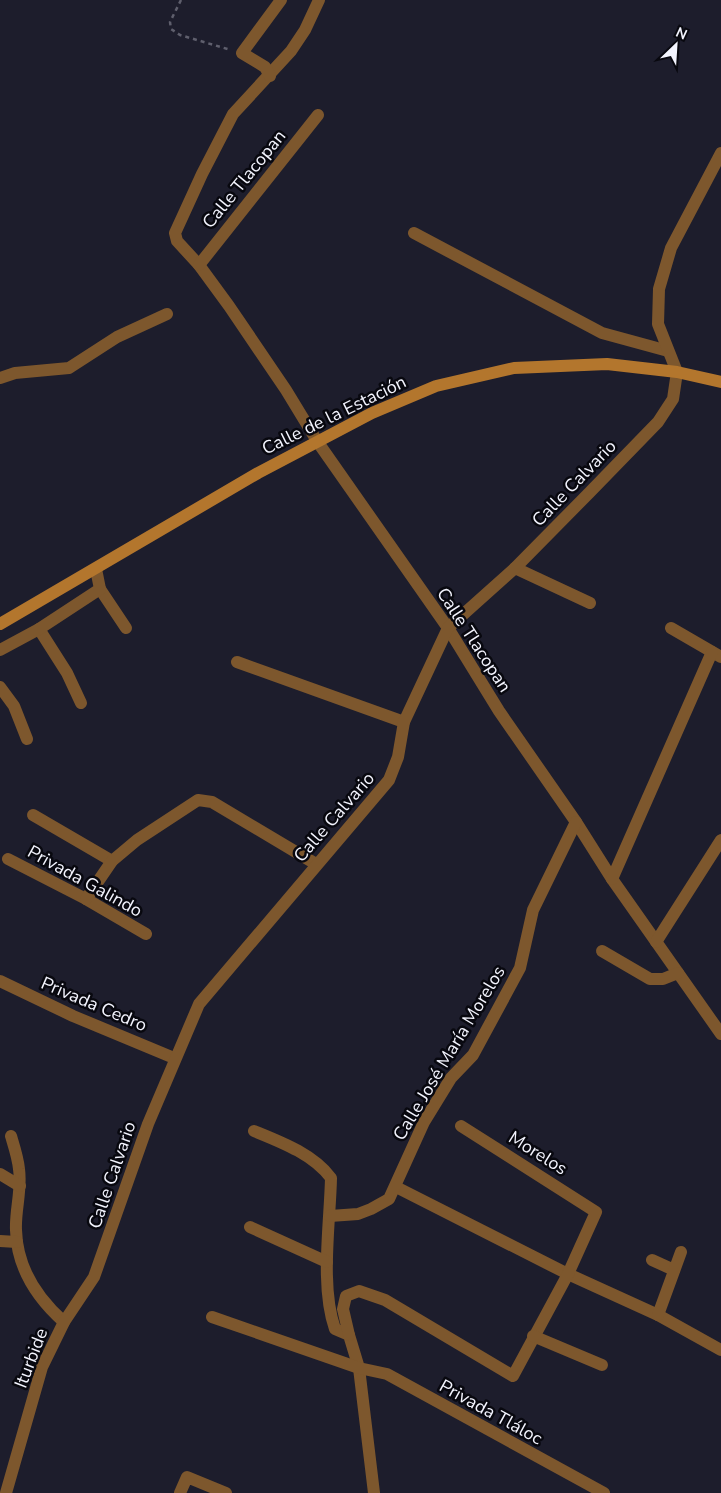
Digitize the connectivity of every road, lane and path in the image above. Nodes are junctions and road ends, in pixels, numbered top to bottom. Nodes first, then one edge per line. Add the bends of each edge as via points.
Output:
1 (182, 0) edge
2 (281, 0) edge
3 (319, 0) edge
4 (242, 53) junction
5 (270, 76) junction
6 (318, 115) dead end
7 (721, 153) edge
8 (414, 232) dead end
9 (199, 265) junction
10 (167, 314) dead end
11 (668, 351) junction
12 (677, 372) junction
13 (0, 378) edge
14 (721, 382) edge
15 (317, 441) junction
16 (96, 568) junction
17 (515, 568) junction
18 (100, 589) junction
19 (590, 602) dead end
20 (0, 624) edge
21 (126, 628) dead end
22 (448, 628) junction
23 (671, 628) dead end
24 (39, 629) junction
25 (0, 650) edge
26 (716, 654) edge
27 (237, 662) dead end
28 (0, 687) edge
29 (81, 703) dead end
30 (404, 722) junction
31 (27, 739) dead end
32 (33, 814) dead end
33 (576, 822) junction
34 (721, 840) edge
35 (8, 859) dead end
36 (112, 861) junction
37 (316, 864) junction
38 (612, 879) junction
39 (86, 899) junction
40 (146, 934) dead end
41 (656, 942) junction
42 (602, 951) dead end
43 (678, 973) junction
44 (0, 981) edge
45 (721, 1034) edge
46 (174, 1058) junction
47 (460, 1126) dead end
48 (254, 1130) dead end
49 (11, 1136) dead end
50 (0, 1174) edge
51 (20, 1186) junction
52 (396, 1187) junction
53 (330, 1216) junction
54 (250, 1227) dead end
55 (0, 1241) edge
56 (18, 1242) junction
57 (681, 1252) dead end
58 (652, 1260) dead end
59 (327, 1262) junction
60 (674, 1270) junction
61 (568, 1274) junction
62 (658, 1315) junction
63 (212, 1317) dead end
64 (64, 1322) junction
65 (349, 1335) junction
66 (533, 1336) junction
67 (721, 1350) edge
68 (602, 1365) dead end
69 (359, 1368) junction
70 (5, 1476) edge
71 (6, 1493) edge
72 (180, 1493) edge
73 (226, 1493) edge
74 (374, 1493) edge
75 (604, 1493) edge

1 - 4 path via 170,22 171,29
2 - 4 street
3 - 5 street via 292,51
4 - 5 street via 265,67
5 - 9 street, Calle Tlacopan via 233,114 175,237
6 - 9 street, Calle Tlacopan
7 - 11 street via 671,248 659,289 658,324
8 - 11 street via 602,333
9 - 15 street, Calle Tlacopan via 286,390
10 - 13 street via 117,337 69,368 15,373
11 - 12 street
12 - 14 street, Calle de la Estación
12 - 15 street, Calle de la Estación via 607,364 514,368 436,386
12 - 17 street, Calle Calvario via 673,399 658,422
15 - 16 street, Calle de la Estación
15 - 22 street, Calle Tlacopan
16 - 18 street
16 - 20 street, Calle de la Estación
17 - 19 street
17 - 22 street, Calle Calvario
18 - 21 street
18 - 24 street
22 - 30 street, Calle Calvario
22 - 33 street, Calle Tlacopan via 499,711
23 - 26 street
24 - 25 street
24 - 29 street
26 - 38 street
27 - 30 street
28 - 31 street via 14,706
30 - 37 street, Calle Calvario via 398,757 389,780
32 - 36 street
33 - 38 street, Calle Tlacopan
33 - 52 street, Calle José María Morelos via 533,910 520,968 473,1055 451,1078 424,1122
34 - 41 street
35 - 39 street, Privada Galindo
36 - 37 street via 190,804 204,800
36 - 39 street
37 - 46 street, Calle Calvario via 199,1004
38 - 41 street, Calle Tlacopan
39 - 40 street, Privada Galindo
41 - 43 street, Calle Tlacopan
42 - 43 street via 650,979 663,979
43 - 45 street, Calle Tlacopan
44 - 46 street, Privada Cedro
46 - 64 street, Calle Calvario via 94,1276
47 - 61 street, Morelos via 596,1212
48 - 53 street via 293,1148 323,1168 331,1178
49 - 51 street
50 - 51 street
51 - 56 street
52 - 53 street, Calle José María Morelos via 389,1198 372,1209 358,1214
52 - 61 street
53 - 59 street
54 - 59 street
55 - 56 street
56 - 64 street via 32,1289
57 - 60 street
58 - 60 street
59 - 65 street via 331,1318 335,1329
60 - 62 street
61 - 62 street
61 - 66 street
62 - 67 street
63 - 69 street, Privada Tláloc
64 - 70 street, Iturbide via 42,1367
65 - 66 street via 343,1309 346,1296 359,1291 385,1300 513,1376
65 - 69 street
66 - 68 street
69 - 74 street
69 - 75 street, Privada Tláloc via 387,1374
70 - 71 street, Iturbide
72 - 73 street via 187,1477

